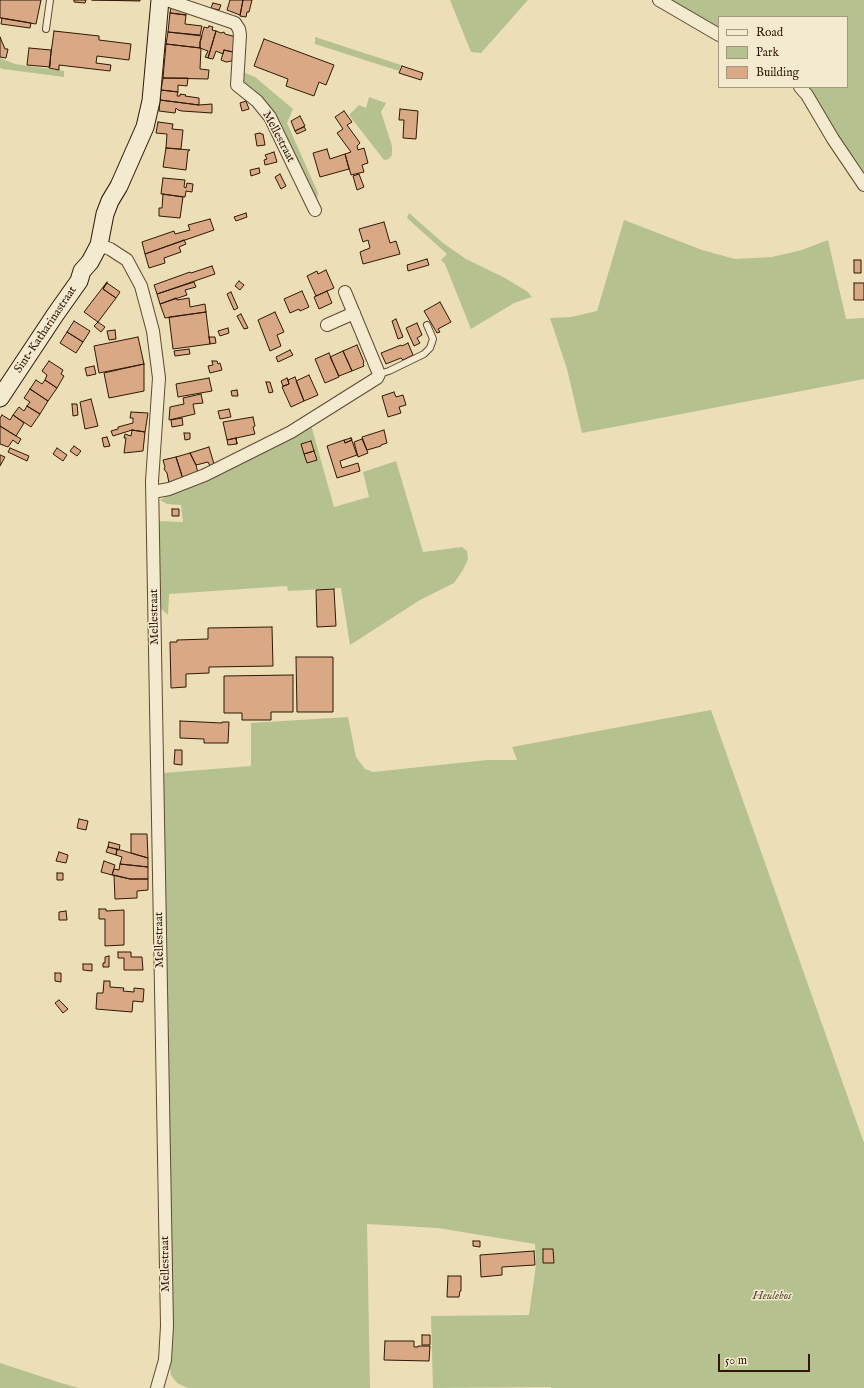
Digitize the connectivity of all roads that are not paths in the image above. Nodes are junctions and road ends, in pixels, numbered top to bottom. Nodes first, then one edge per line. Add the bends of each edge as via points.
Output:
1 (50, 0) edge
2 (160, 0) edge
3 (167, 0) edge
4 (659, 0) edge
5 (46, 29) dead end
6 (718, 34) edge
7 (801, 88) edge
8 (864, 185) edge
9 (315, 210) dead end
10 (105, 247) junction
11 (345, 292) dead end
12 (354, 313) junction
13 (327, 325) dead end
14 (427, 325) dead end
15 (379, 374) junction
16 (0, 398) edge
17 (153, 492) junction
18 (159, 1388) edge

1 - 5 lane
2 - 10 street via 151,101 145,127 119,186
3 - 9 street, Mellestraat via 234,23 239,29 237,85 257,101 270,117
4 - 6 street
7 - 8 street
10 - 16 street, Sint-Katharinastraat via 89,276 79,281
10 - 17 street, Mellestraat via 127,260 141,286 153,331 159,378
11 - 12 street
12 - 13 street
12 - 15 street
14 - 15 lane via 433,339 430,348 424,354
15 - 17 street via 377,378 290,432 204,475 169,489
17 - 18 street, Mellestraat via 167,1326 165,1360

